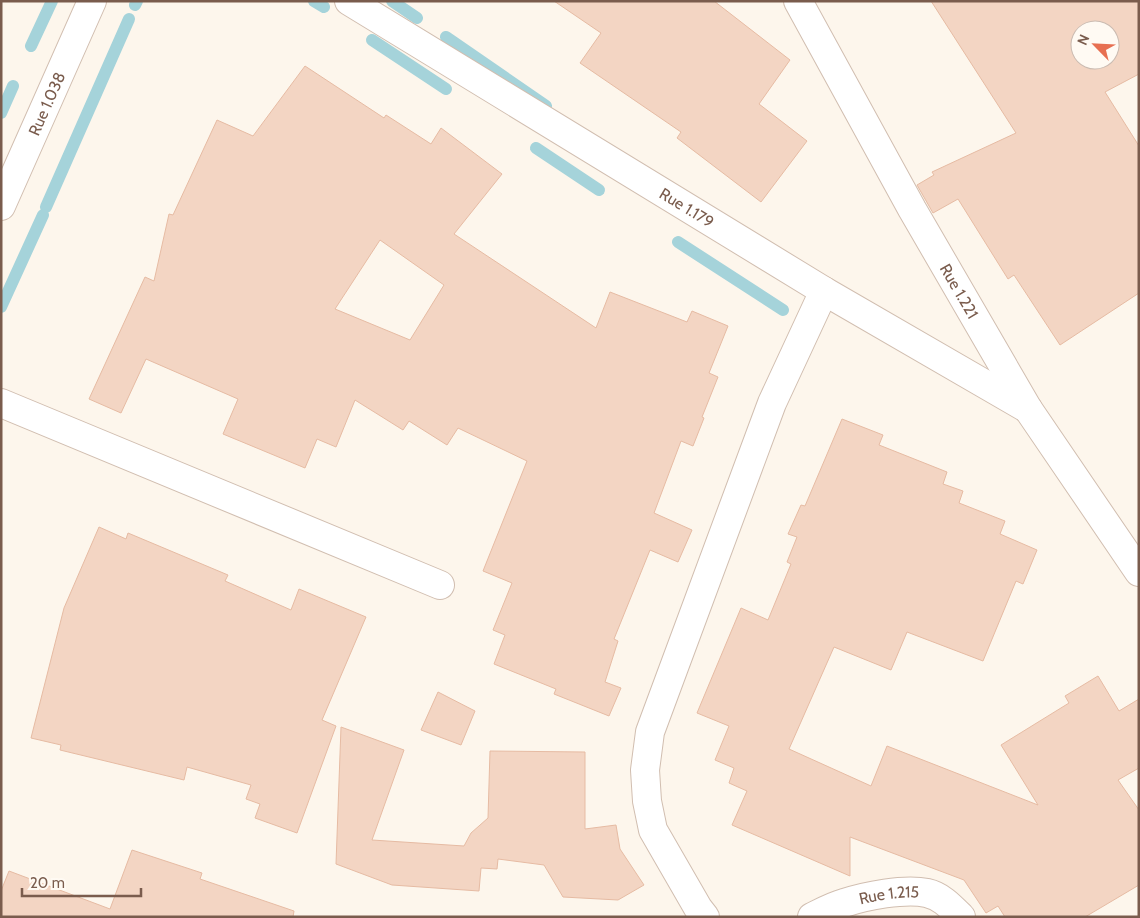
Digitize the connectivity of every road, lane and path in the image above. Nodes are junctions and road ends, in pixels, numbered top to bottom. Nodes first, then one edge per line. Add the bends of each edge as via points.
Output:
1 (92, 1) edge
2 (348, 1) edge
3 (798, 1) edge
4 (1, 206) edge
5 (824, 291) junction
6 (1, 403) edge
7 (1028, 409) junction
8 (1139, 572) edge
9 (440, 585) dead end
10 (705, 917) edge
11 (812, 917) edge
12 (961, 917) edge

1 - 4 street, Rue 1.038
2 - 5 street, Rue 1.179
3 - 7 street, Rue 1.221 via 912,209
5 - 7 street, Rue 1.179
5 - 10 street via 772,403 650,732 645,770 653,830
6 - 9 street
7 - 8 street, Rue 1.221
11 - 12 street, Rue 1.215 via 844,903 898,891 938,897

